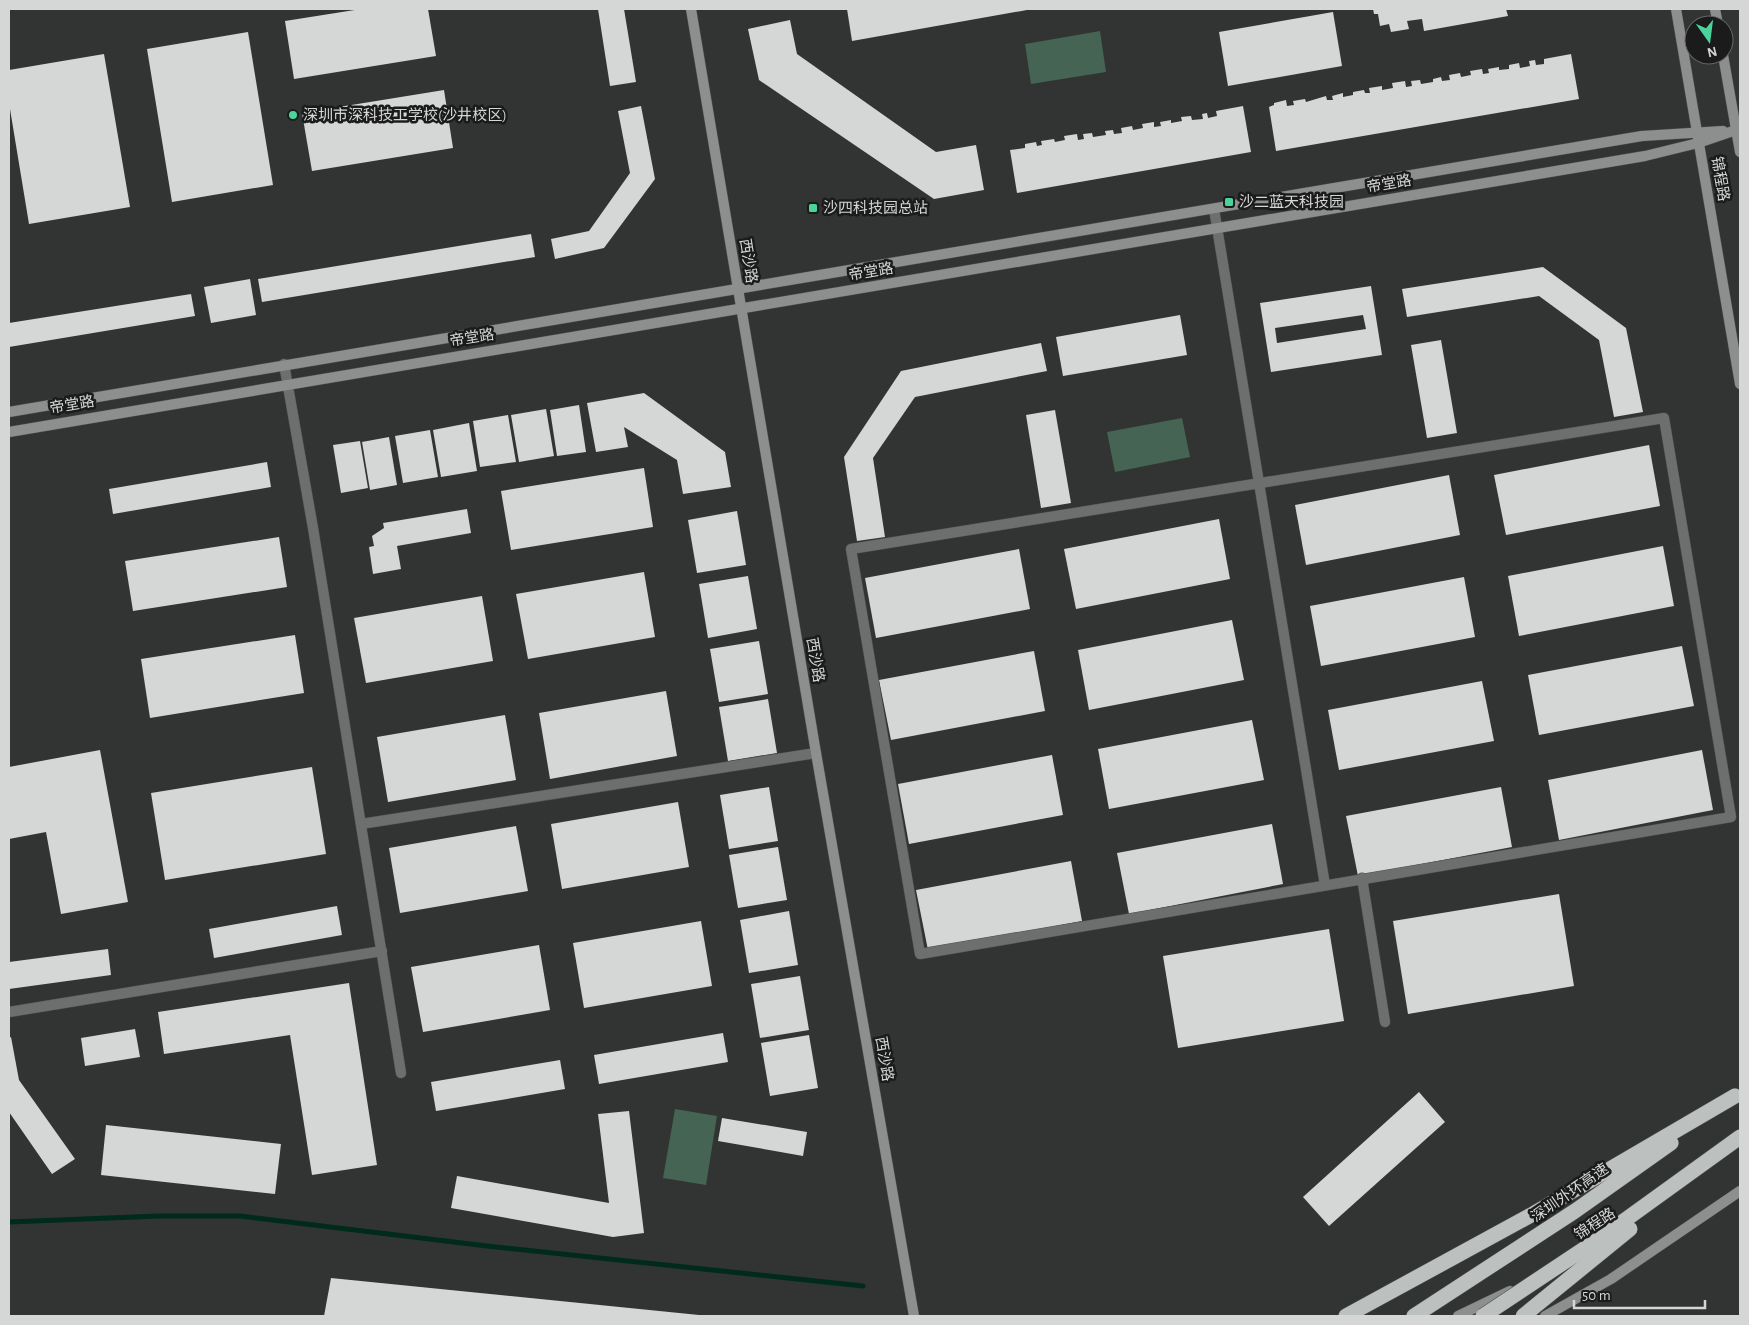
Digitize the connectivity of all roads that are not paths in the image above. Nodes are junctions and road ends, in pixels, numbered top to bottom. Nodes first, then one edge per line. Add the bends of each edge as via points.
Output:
1 (691, 9) edge
2 (1676, 9) edge
3 (1726, 65) edge
4 (1738, 130) edge
5 (1696, 132) junction
6 (1698, 143) junction
7 (1740, 152) edge
8 (1214, 209) junction
9 (1217, 228) junction
10 (737, 288) junction
11 (741, 309) junction
12 (284, 364) junction
13 (287, 384) junction
14 (1740, 384) edge
15 (9, 412) edge
16 (9, 432) edge
17 (1259, 484) junction
18 (816, 753) junction
19 (361, 824) junction
20 (1362, 878) junction
21 (1324, 885) junction
22 (382, 951) junction
23 (9, 1012) edge
24 (1386, 1022) dead end
25 (401, 1073) dead end
26 (1738, 1094) edge
27 (1740, 1138) edge
28 (1740, 1144) edge
29 (1740, 1191) edge
30 (914, 1316) edge
31 (1346, 1316) edge
32 (1414, 1316) edge
33 (1458, 1316) edge
34 (1483, 1316) edge
35 (1523, 1316) edge
36 (1545, 1316) edge

1 - 10 street, 西沙路
2 - 5 street, 锦程路
3 - 4 street, 锦程路
4 - 5 street, 帝堂路
4 - 6 street, 帝堂路
4 - 7 street, 锦程路
5 - 6 street, 锦程路
5 - 8 street, 帝堂路 via 1633,138
6 - 9 street, 帝堂路 via 1645,156
6 - 14 street, 锦程路
8 - 9 street
8 - 10 street, 帝堂路
9 - 11 street, 帝堂路
9 - 17 street
10 - 11 street, 西沙路
10 - 12 street, 帝堂路
11 - 13 street, 帝堂路
11 - 18 street, 西沙路
12 - 13 street
12 - 15 street, 帝堂路
13 - 16 street, 帝堂路
13 - 19 street
17 - 20 street via 1664,418 1731,817
17 - 21 street
17 - 21 street via 851,549 920,954
18 - 19 street
18 - 30 street, 西沙路
19 - 22 street
20 - 21 street
20 - 24 street
22 - 23 street
22 - 25 street
26 - 31 highway via 1533,1214
26 - 32 highway, 深圳外环高速 via 1575,1211
27 - 34 highway, bridge via 1596,1241
27 - 35 highway, bridge
28 - 33 street, 锦程路 via 1590,1246
29 - 36 street via 1611,1279

